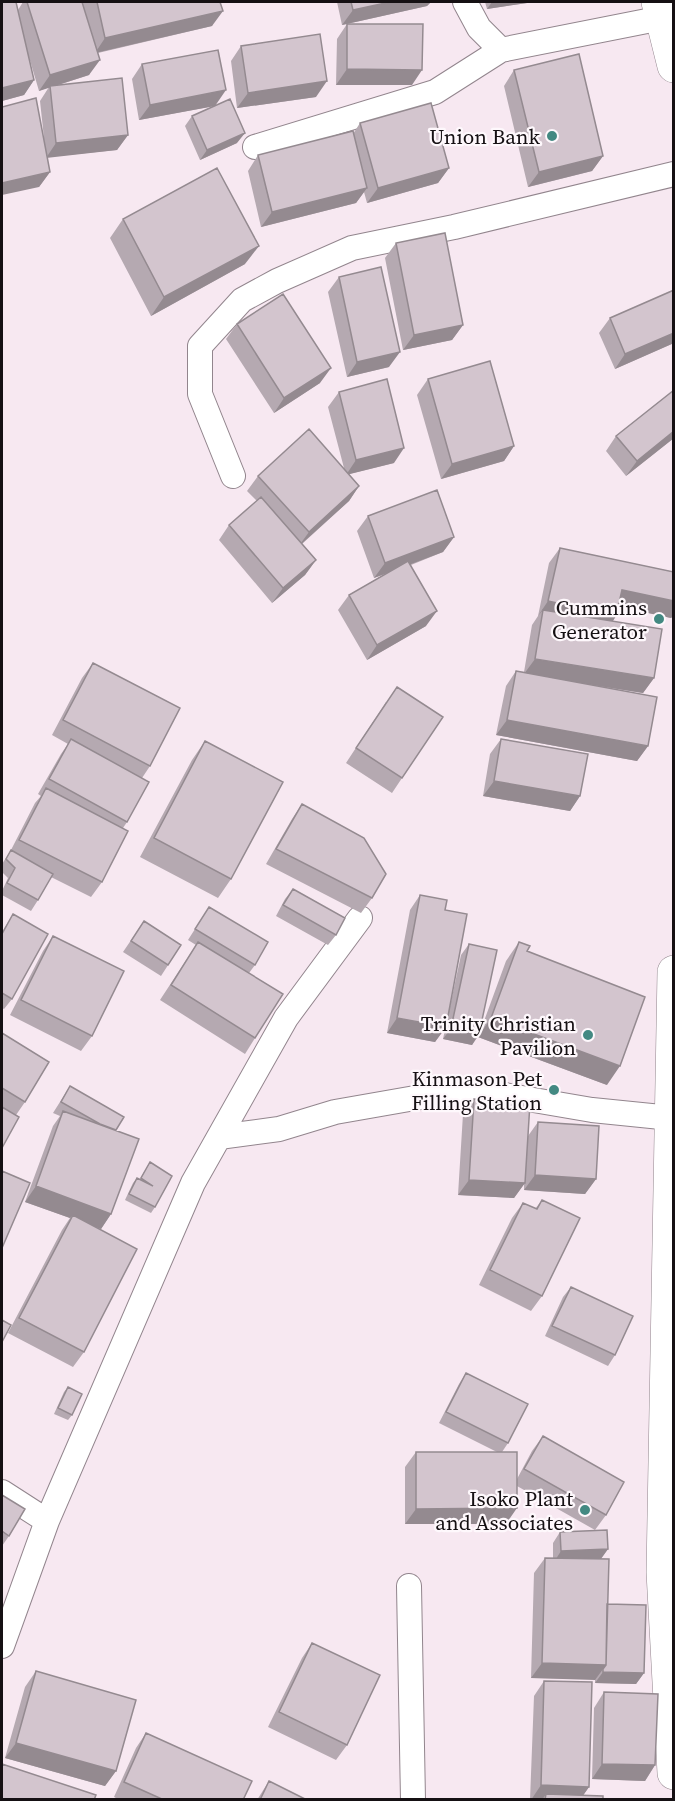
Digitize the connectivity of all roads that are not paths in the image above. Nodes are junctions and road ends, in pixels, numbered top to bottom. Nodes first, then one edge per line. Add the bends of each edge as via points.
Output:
1 (465, 2) edge
2 (660, 10) edge
3 (501, 50) junction
4 (674, 66) edge
5 (255, 147) dead end
6 (674, 174) edge
7 (233, 476) dead end
8 (360, 918) dead end
9 (674, 972) edge
10 (671, 1118) junction
11 (219, 1137) junction
12 (2, 1492) edge
13 (47, 1521) junction
14 (409, 1586) dead end
15 (2, 1646) edge
16 (672, 1726) edge
17 (674, 1773) edge
18 (412, 1800) edge

1 - 3 street via 479,28
2 - 3 street
2 - 4 main road
3 - 5 street via 435,92
6 - 7 street via 352,248 242,300 200,346 200,394
8 - 11 street via 286,1018
9 - 10 main road
10 - 11 street via 591,1110 487,1092 432,1095 335,1112 279,1129
10 - 16 main road via 663,1572
11 - 13 street via 193,1183
12 - 13 street
13 - 15 street
14 - 18 street
16 - 17 main road

